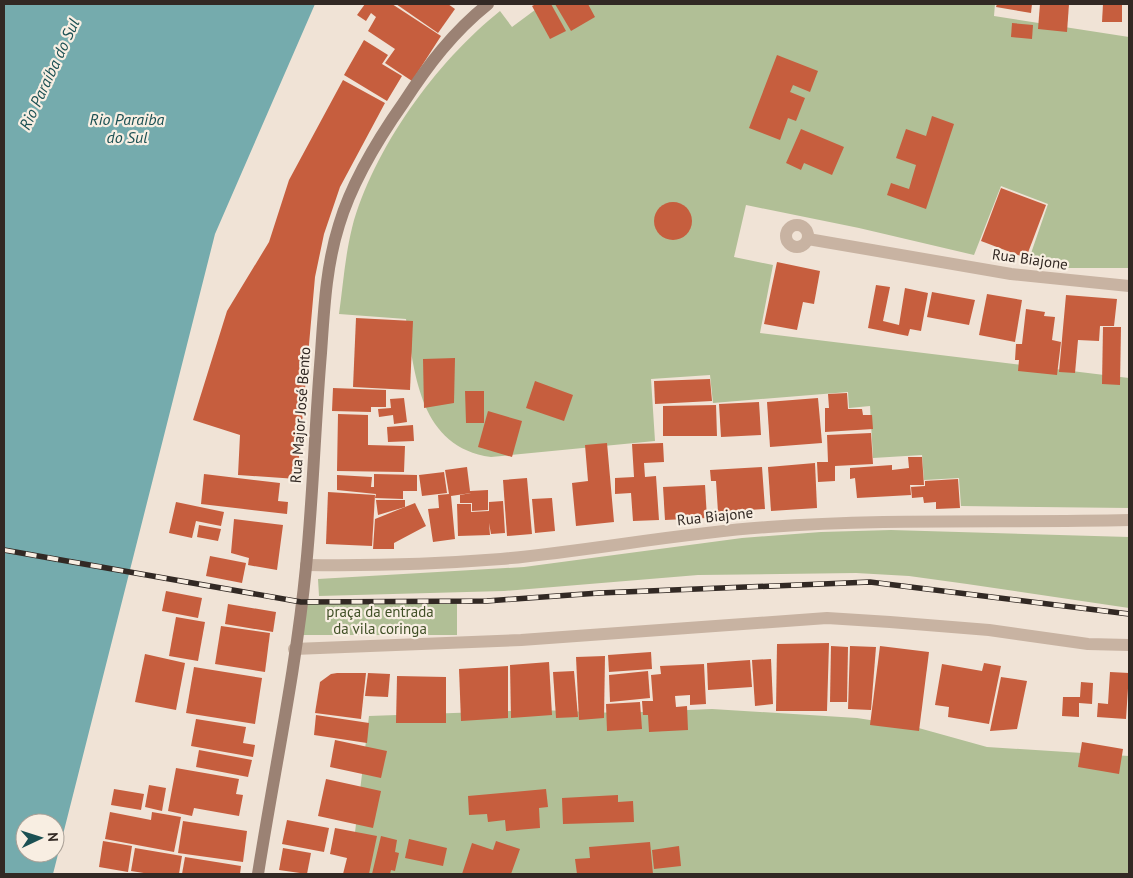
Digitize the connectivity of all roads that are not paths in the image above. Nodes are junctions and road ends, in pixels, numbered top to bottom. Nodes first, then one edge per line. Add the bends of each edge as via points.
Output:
1 (488, 4) edge
2 (808, 239) dead end
3 (1129, 286) edge
4 (1129, 520) edge
5 (306, 566) junction
6 (1129, 645) edge
7 (294, 649) junction
8 (258, 874) edge

1 - 5 street, Rua Major José Bento via 449,40 385,129 339,223 324,307
2 - 3 street, Rua Biajone via 1020,275
4 - 5 street, Rua Biajone via 852,522 668,537 502,559
5 - 7 street, Rua Major José Bento
6 - 7 street via 1088,644 989,630 827,618 521,640
7 - 8 street, Rua Major José Bento

